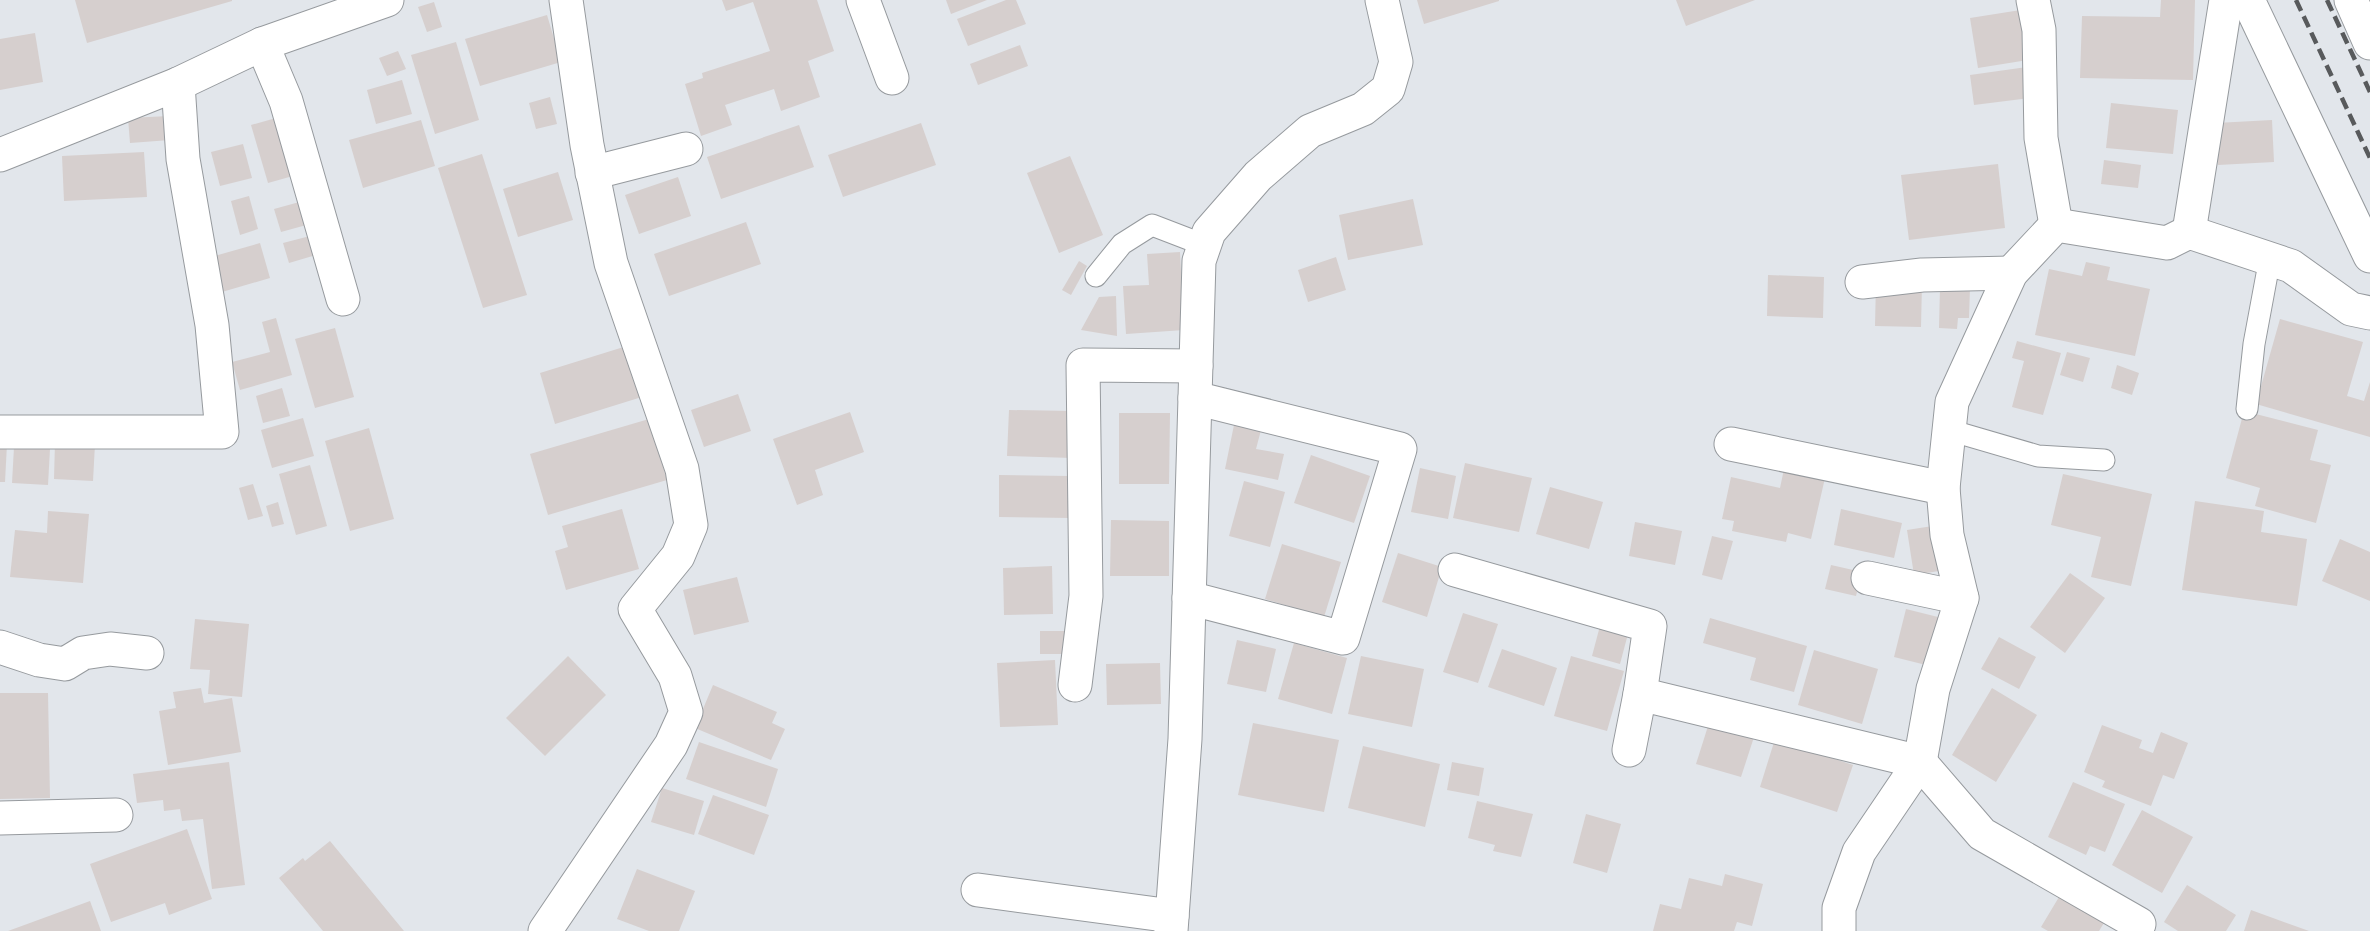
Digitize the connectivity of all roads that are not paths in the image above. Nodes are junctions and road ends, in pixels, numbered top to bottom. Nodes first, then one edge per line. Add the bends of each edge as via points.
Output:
1 (387, 0) edge
2 (566, 0) edge
3 (863, 0) edge
4 (1382, 0) edge
5 (2033, 0) edge
6 (2226, 0) edge
7 (2248, 0) edge
8 (2350, 0) edge
9 (2370, 43) edge
10 (262, 44) junction
11 (892, 78) dead end
12 (178, 84) junction
13 (686, 149) dead end
14 (0, 155) edge
15 (592, 173) junction
16 (2056, 225) junction
17 (2189, 232) junction
18 (1204, 245) junction
19 (2370, 256) edge
20 (2270, 258) junction
21 (2012, 273) junction
22 (1096, 276) dead end
23 (1862, 282) dead end
24 (343, 299) dead end
25 (2370, 313) edge
26 (1196, 382) junction
27 (2247, 410) dead end
28 (1949, 430) junction
29 (0, 432) edge
30 (1731, 444) dead end
31 (2104, 460) dead end
32 (1943, 488) junction
33 (1455, 570) dead end
34 (1868, 578) dead end
35 (1189, 598) junction
36 (1962, 598) junction
37 (0, 647) edge
38 (147, 653) dead end
39 (1075, 686) dead end
40 (1640, 694) junction
41 (1629, 750) dead end
42 (1920, 762) junction
43 (116, 815) dead end
44 (0, 818) edge
45 (978, 890) dead end
46 (1172, 924) edge
47 (2139, 924) dead end
48 (545, 931) edge
49 (1839, 931) edge

1 - 10 street
2 - 15 street
3 - 11 street
4 - 18 street via 1396,62 1388,90 1363,109 1310,131 1258,176 1209,232
5 - 16 street via 2039,30 2041,138
6 - 17 street
7 - 19 street
8 - 9 street
10 - 12 street
10 - 24 street via 286,101
12 - 14 street
12 - 29 street via 183,159 212,325 222,432
13 - 15 street
15 - 48 street via 611,263 682,469 691,525 678,556 635,609 675,676 686,712 671,745
16 - 17 street via 2167,243
16 - 21 street
17 - 20 street
18 - 22 lane via 1152,225 1122,244
18 - 26 street via 1199,261
20 - 25 street via 2291,266 2351,309
20 - 27 lane
21 - 23 street via 1922,274
21 - 28 street via 1952,402
26 - 35 street
26 - 35 street via 1400,449 1343,638
26 - 39 street via 1083,365 1086,596
28 - 31 lane via 2038,456
28 - 32 street
30 - 32 street
32 - 36 street via 1947,535
33 - 40 street via 1650,626
34 - 36 street
35 - 46 street via 1185,739
36 - 42 street via 1932,689
37 - 38 street via 64,664 83,653
40 - 41 street
40 - 42 street
42 - 47 street via 1982,834
42 - 49 street via 1859,852 1839,908
43 - 44 street
45 - 46 street

